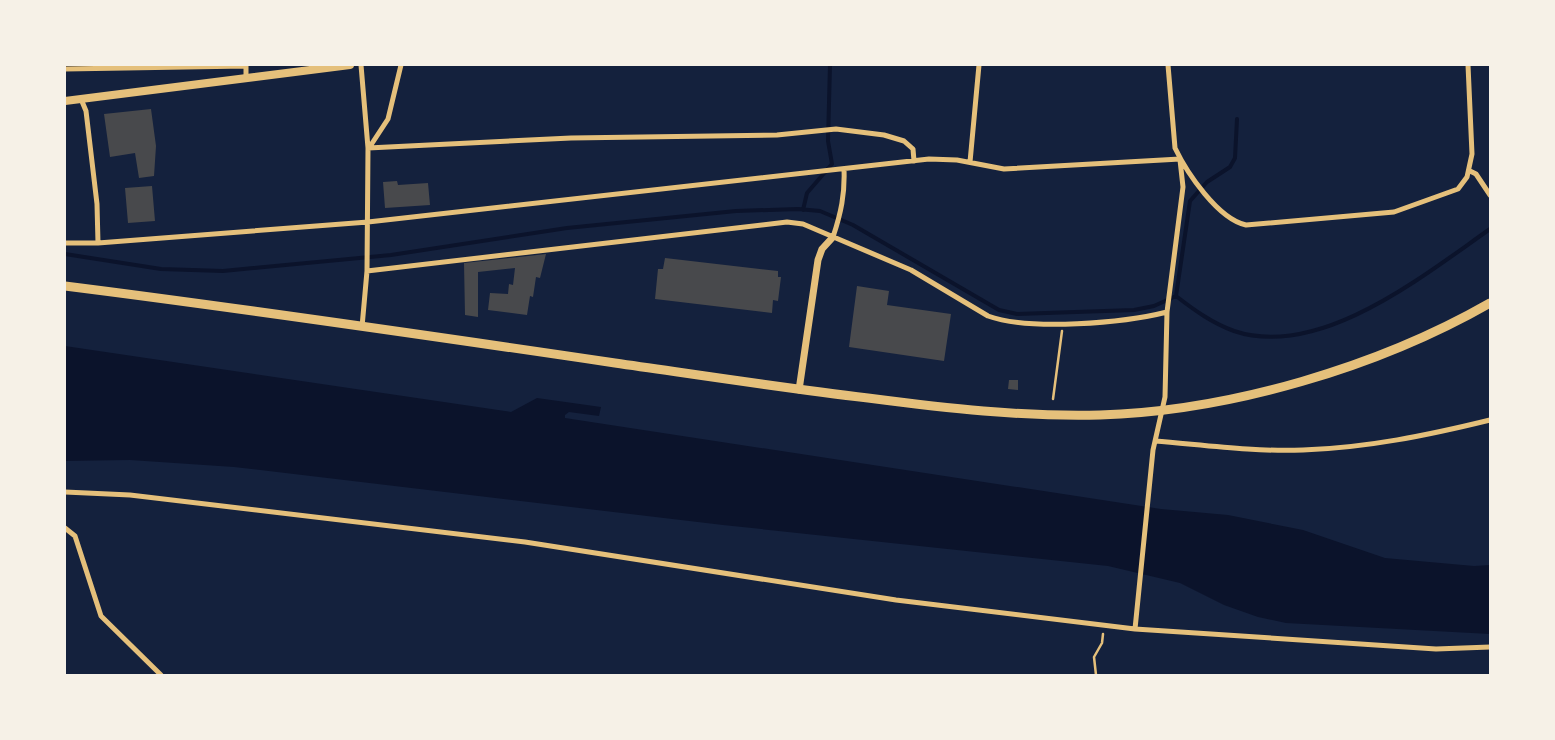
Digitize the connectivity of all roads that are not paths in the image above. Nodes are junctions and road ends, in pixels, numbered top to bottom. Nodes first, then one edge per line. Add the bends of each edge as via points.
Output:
1 (350, 65) edge
2 (361, 65) edge
3 (401, 65) edge
4 (979, 65) edge
5 (1168, 65) edge
6 (1468, 65) edge
7 (340, 66) edge
8 (65, 70) edge
9 (246, 78) junction
10 (81, 99) junction
11 (65, 101) edge
12 (368, 148) junction
13 (1180, 159) junction
14 (914, 161) junction
15 (970, 162) junction
16 (844, 169) junction
17 (1470, 171) junction
18 (1490, 195) edge
19 (368, 222) junction
20 (832, 237) junction
21 (65, 243) edge
22 (98, 243) junction
23 (367, 268) junction
24 (65, 286) edge
25 (1490, 303) edge
26 (1167, 312) junction
27 (362, 327) junction
28 (799, 390) junction
29 (1162, 410) junction
30 (1490, 420) edge
31 (1155, 441) junction
32 (65, 492) edge
33 (65, 528) edge
34 (1135, 626) junction
35 (1490, 647) edge
36 (161, 675) edge

1 - 7 main road
2 - 12 street
3 - 12 street via 388,119
4 - 15 street
5 - 13 street via 1172,129
6 - 17 street
7 - 9 main road
8 - 9 street via 246,66
9 - 10 main road
10 - 11 main road
10 - 22 street via 86,111 97,204
12 - 14 street via 571,138 777,135 836,129 904,141 913,149
12 - 19 street
13 - 15 street via 1004,169
13 - 17 street via 1226,216 1246,225 1394,212 1458,189
13 - 26 street via 1182,196
14 - 15 street via 945,158
14 - 16 street
16 - 19 street
16 - 20 street via 842,212
17 - 18 street via 1476,174
19 - 22 street
19 - 23 street
20 - 23 street via 802,224 788,222
20 - 26 street via 911,270 988,316 1014,324 1141,318
20 - 28 street via 818,260
21 - 22 street
23 - 27 street
24 - 27 highway
25 - 29 highway via 1426,336 1340,370 1259,392
26 - 29 street
27 - 28 highway
28 - 29 highway via 960,410 1031,415
29 - 31 street
30 - 31 street via 1404,440 1303,450
31 - 34 street
32 - 34 street via 130,495 525,542 896,600
33 - 36 street via 75,536 100,616
34 - 35 street via 1436,648

